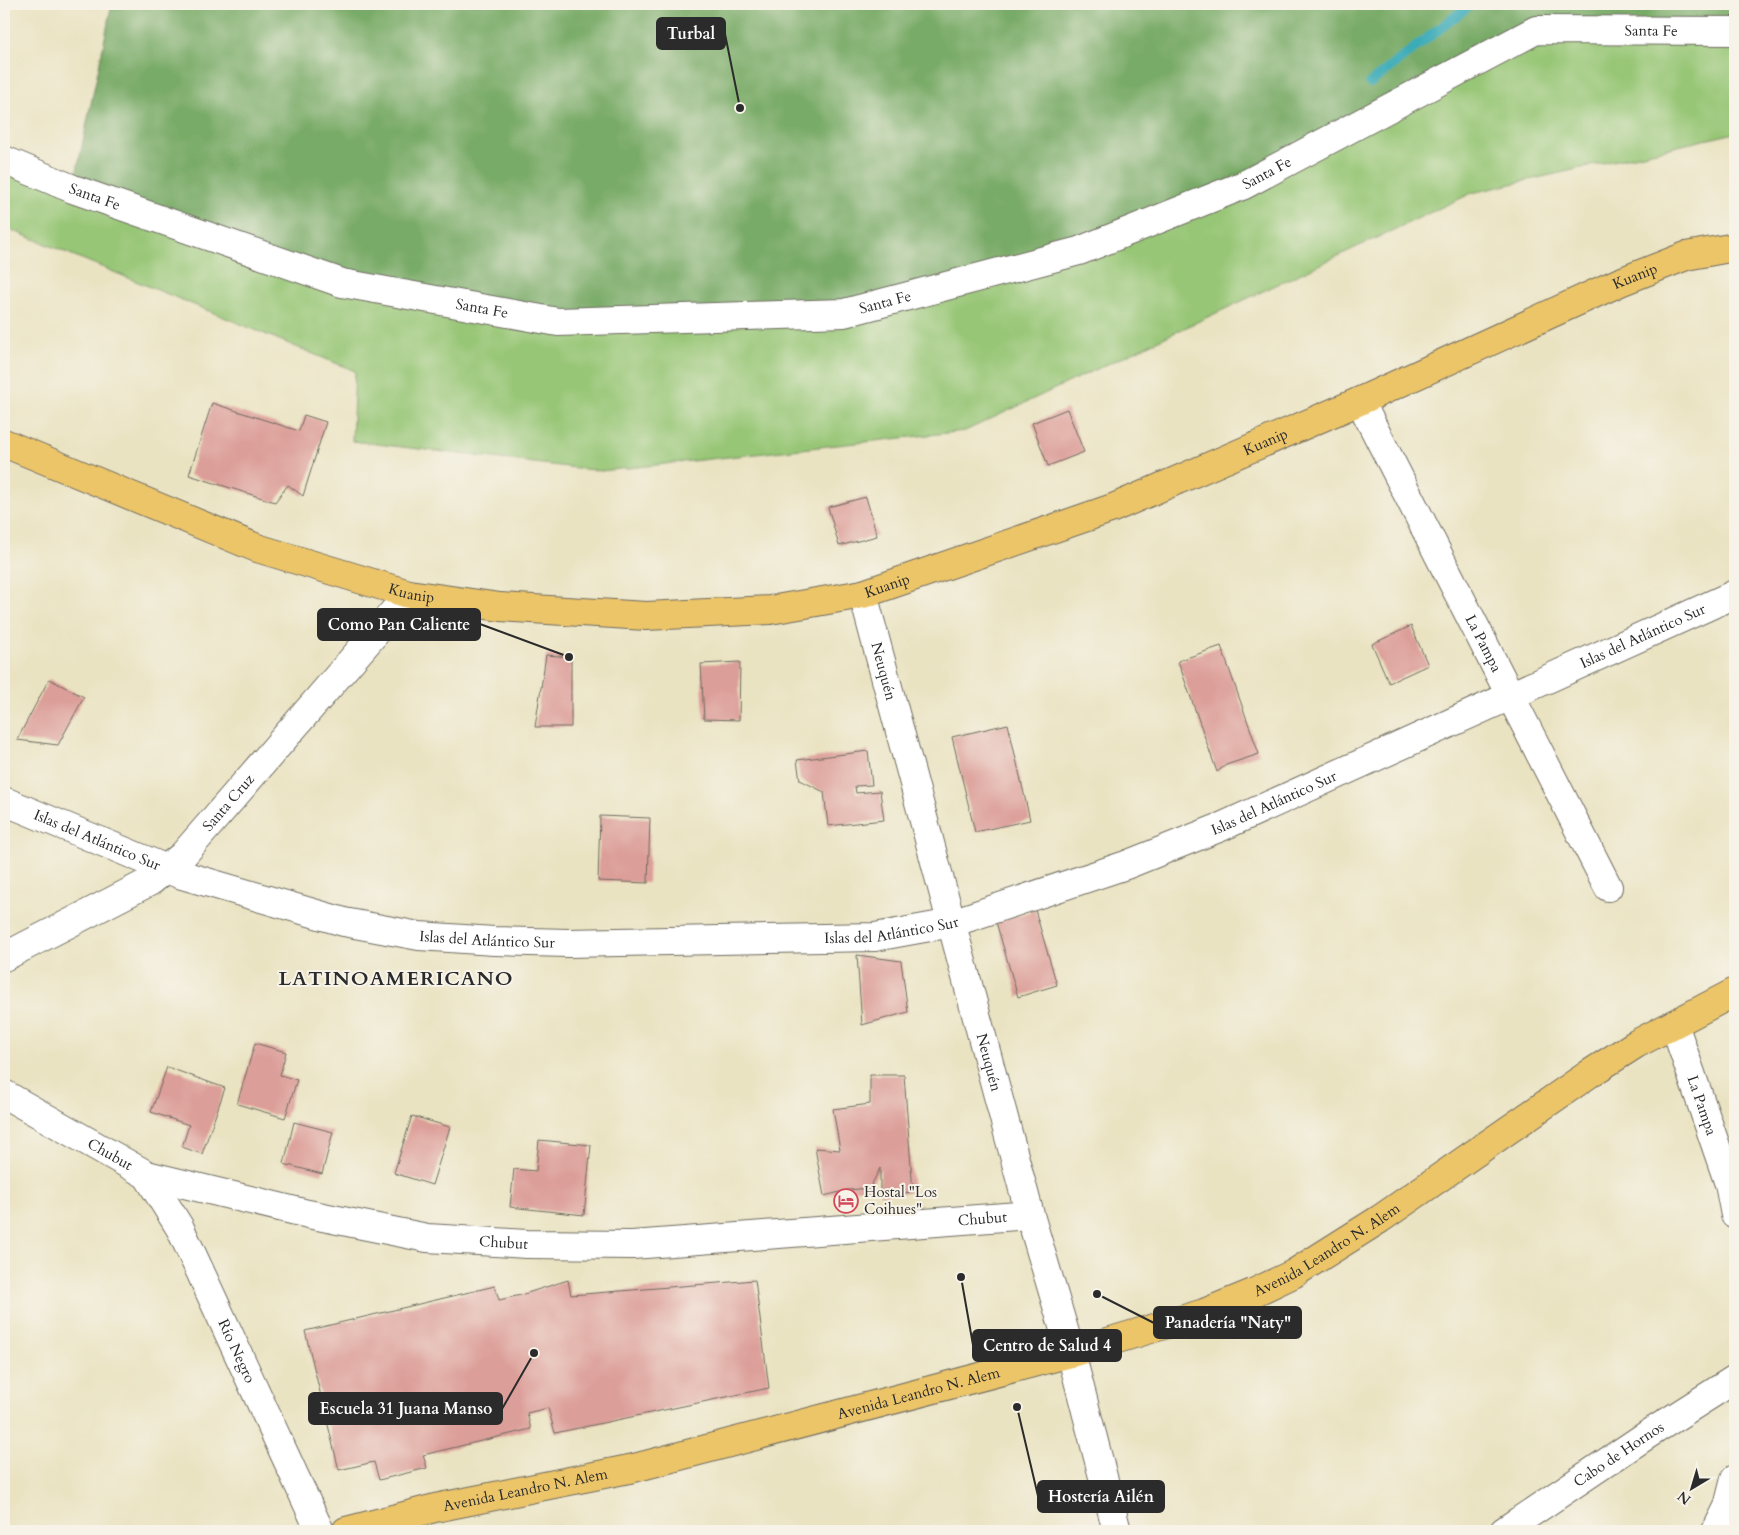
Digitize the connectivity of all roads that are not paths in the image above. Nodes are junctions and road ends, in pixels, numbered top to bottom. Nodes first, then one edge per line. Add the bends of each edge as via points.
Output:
1 (1735, 31) edge
2 (4, 160) edge
3 (1735, 247) edge
4 (1360, 401) junction
5 (4, 443) edge
6 (409, 594) junction
7 (863, 594) junction
8 (1735, 594) edge
9 (1510, 696) junction
10 (4, 801) edge
11 (166, 869) junction
12 (1608, 887) dead end
13 (952, 923) junction
14 (4, 957) edge
15 (1735, 992) edge
16 (1674, 1024) junction
17 (4, 1094) edge
18 (147, 1175) junction
19 (1030, 1215) junction
20 (1735, 1215) edge
21 (1071, 1353) junction
22 (1735, 1379) edge
23 (1735, 1479) edge
24 (320, 1531) edge
25 (346, 1531) edge
26 (1117, 1531) edge
27 (1504, 1531) edge
28 (1716, 1531) edge

1 - 2 street, Santa Fe via 1536,30 1235,188 1079,251 844,313 558,322 342,283 73,189
3 - 4 main road, Kuanip via 1686,256 1620,282
4 - 7 main road, Kuanip via 1113,508
4 - 9 street, La Pampa
5 - 6 main road, Kuanip via 258,548
6 - 7 main road, Kuanip via 500,608 646,616 770,610
6 - 11 street, Santa Cruz via 183,855
7 - 13 street, Neuquén
8 - 9 street, Islas del Atlántico Sur
9 - 12 street, La Pampa
9 - 13 street, Islas del Atlántico Sur via 1221,827 1126,864
10 - 11 street, Islas del Atlántico Sur
11 - 13 street, Islas del Atlántico Sur via 344,922 419,936 568,943 875,937
11 - 14 street, Santa Cruz via 151,881
13 - 19 street, Neuquén
15 - 16 main road, Avenida Leandro N. Alem
16 - 20 street, La Pampa via 1729,1184
16 - 21 main road, Avenida Leandro N. Alem via 1590,1074 1380,1219 1293,1274 1204,1313
17 - 18 street, Chubut
18 - 19 street, Chubut via 308,1214 428,1238 527,1244 632,1245
18 - 24 street, Río Negro via 180,1228
19 - 21 street, Neuquén
21 - 25 main road, Avenida Leandro N. Alem via 634,1468 435,1508
21 - 26 street, Neuquén
22 - 27 street, Cabo de Hornos
23 - 28 street via 1728,1507

